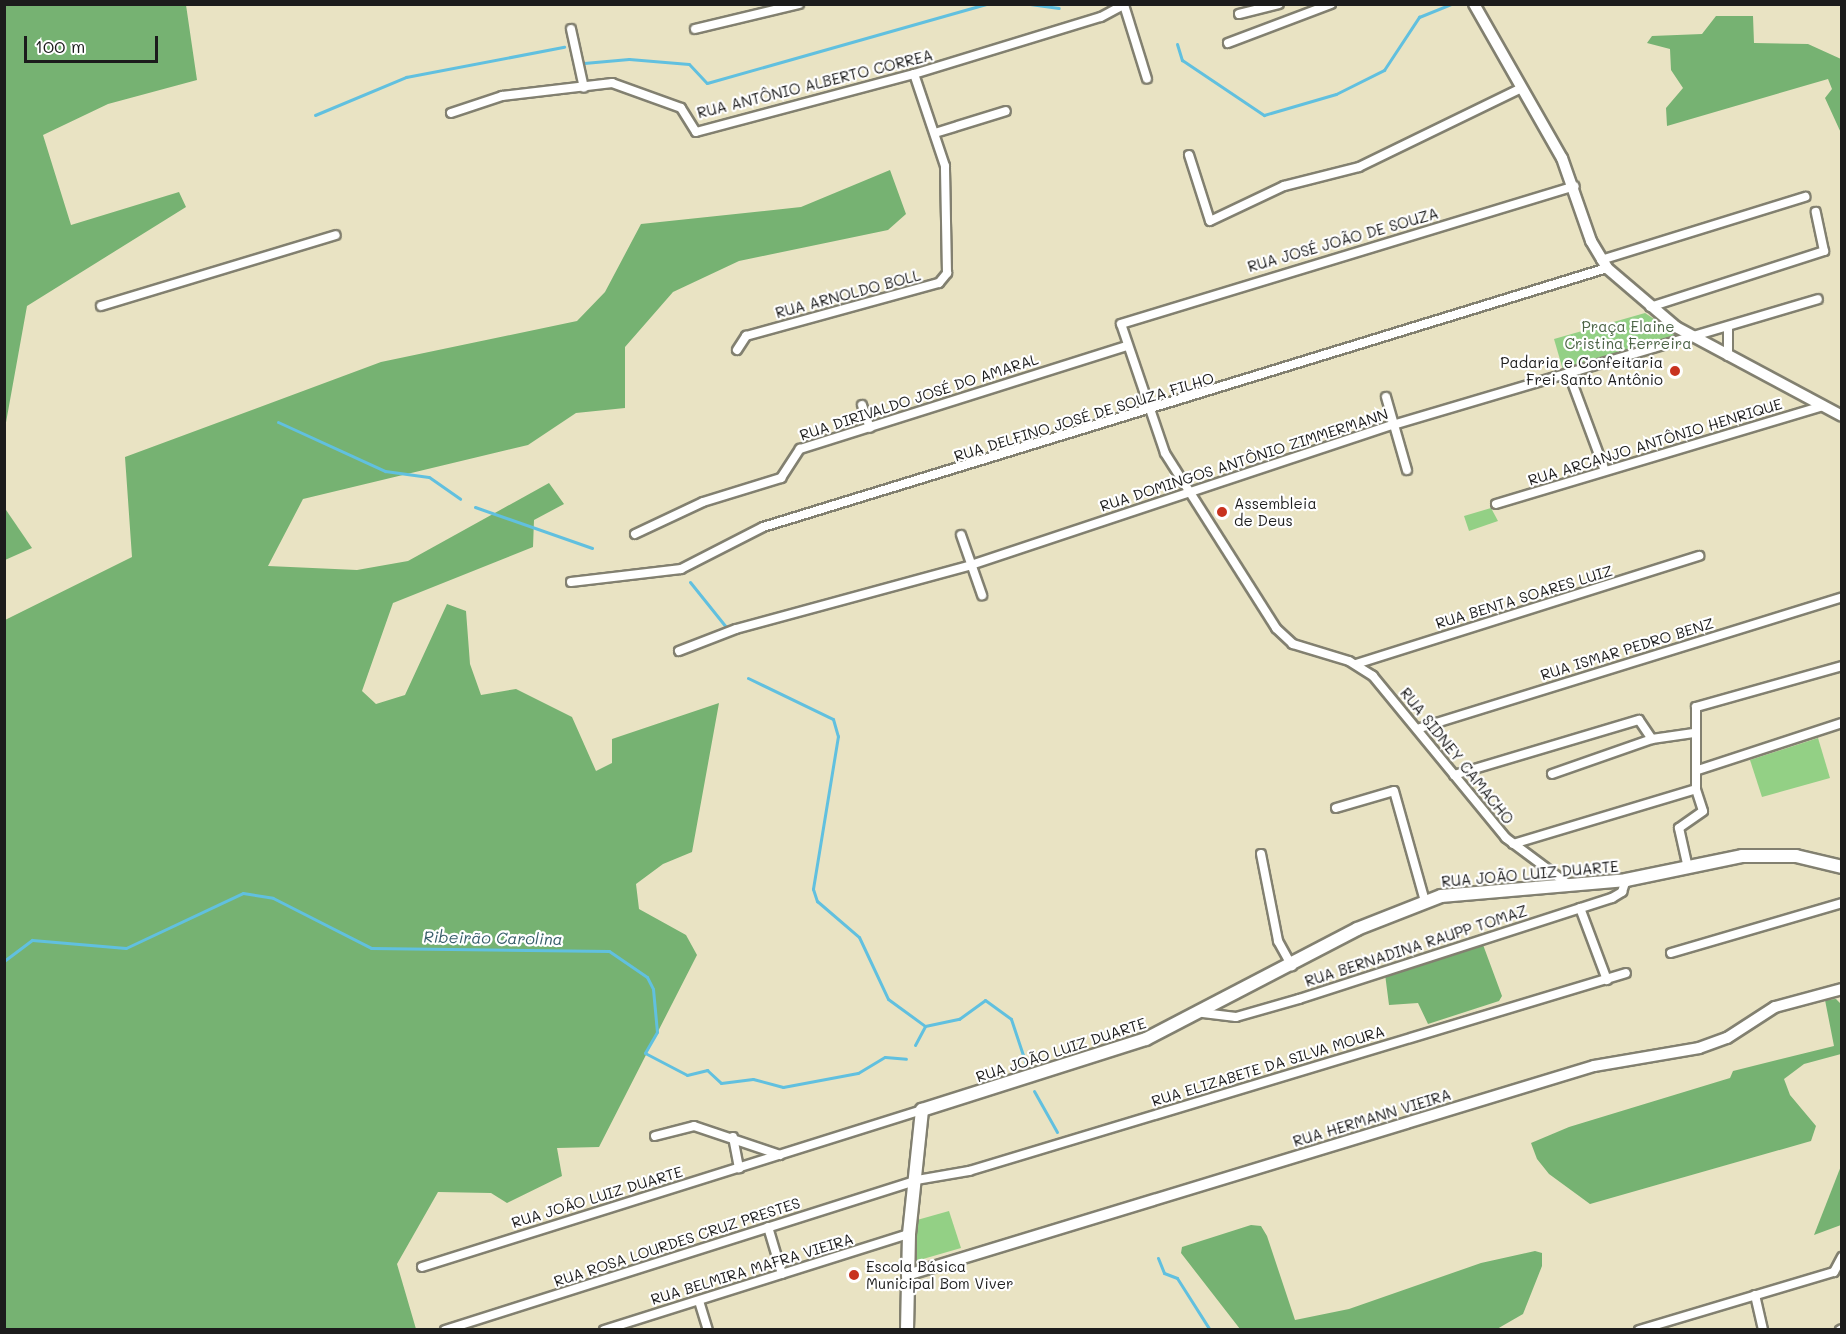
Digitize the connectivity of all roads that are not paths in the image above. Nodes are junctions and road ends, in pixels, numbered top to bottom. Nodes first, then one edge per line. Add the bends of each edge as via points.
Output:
1 (799, 4) edge
2 (1279, 4) edge
3 (1331, 4) edge
4 (1474, 4) edge
5 (1124, 5) edge
6 (1307, 9) edge
7 (1239, 14) dead end
8 (571, 29) dead end
9 (694, 29) dead end
10 (1228, 43) dead end
11 (914, 74) junction
12 (1147, 79) dead end
13 (584, 87) junction
14 (1522, 88) junction
15 (1006, 111) dead end
16 (451, 113) dead end
17 (935, 133) junction
18 (1189, 155) dead end
19 (1574, 186) junction
20 (1805, 197) dead end
21 (1816, 212) dead end
22 (336, 235) dead end
23 (1604, 264) junction
24 (1818, 299) dead end
25 (101, 306) dead end
26 (1650, 307) junction
27 (1120, 324) joint
28 (1728, 328) junction
29 (1695, 338) junction
30 (1126, 346) junction
31 (737, 350) dead end
32 (1728, 356) junction
33 (1569, 375) junction
34 (1386, 397) dead end
35 (862, 405) dead end
36 (1822, 406) junction
37 (1149, 412) junction
38 (1842, 416) edge
39 (1393, 425) junction
40 (870, 428) junction
41 (1407, 470) dead end
42 (1605, 471) junction
43 (1191, 492) junction
44 (1496, 504) dead end
45 (635, 534) dead end
46 (961, 535) dead end
47 (1699, 556) dead end
48 (971, 565) junction
49 (571, 582) dead end
50 (982, 595) dead end
51 (1842, 597) edge
52 (679, 651) dead end
53 (1356, 664) junction
54 (1842, 666) edge
55 (1842, 723) edge
56 (1420, 728) junction
57 (1695, 733) junction
58 (1652, 739) junction
59 (1698, 770) junction
60 (1552, 774) dead end
61 (1454, 775) junction
62 (1696, 789) junction
63 (1336, 808) dead end
64 (1514, 844) junction
65 (1261, 854) dead end
66 (1842, 867) edge
67 (1688, 868) junction
68 (1626, 880) junction
69 (1569, 885) junction
70 (1425, 902) junction
71 (1842, 903) edge
72 (1580, 908) junction
73 (1671, 952) dead end
74 (1292, 966) junction
75 (1626, 973) dead end
76 (1607, 980) junction
77 (1842, 989) edge
78 (1203, 1013) junction
79 (922, 1110) junction
80 (655, 1136) dead end
81 (733, 1137) junction
82 (780, 1155) junction
83 (739, 1168) junction
84 (917, 1180) junction
85 (768, 1227) junction
86 (909, 1234) junction
87 (1842, 1257) edge
88 (422, 1267) dead end
89 (1838, 1270) edge
90 (782, 1274) junction
91 (907, 1275) junction
92 (1755, 1295) junction
93 (699, 1300) junction
94 (445, 1329) edge
95 (604, 1329) edge
96 (708, 1329) edge
97 (907, 1329) edge
98 (1639, 1329) edge
99 (1763, 1329) edge

1 - 9 street
2 - 7 street
3 - 6 street
4 - 14 street
5 - 11 street, RUA ANTÔNIO ALBERTO CORREA via 1101,17
5 - 12 street
6 - 10 street
8 - 13 street
11 - 13 street, RUA ANTÔNIO ALBERTO CORREA via 696,132 687,112 673,104 640,97 618,84
11 - 17 street, RUA ARNOLDO BOLL
13 - 16 street, RUA ANTÔNIO ALBERTO CORREA via 502,96
14 - 18 street via 1359,167 1284,186 1210,221
14 - 19 street
15 - 17 street
17 - 31 street, RUA ARNOLDO BOLL via 948,202 949,267 944,279 746,336
19 - 23 street
19 - 27 street, RUA JOSÉ JOÃO DE SOUZA
20 - 23 street, RUA DELFINO JOSÉ DE SOUZA FILHO
21 - 26 street via 1824,252
22 - 25 street
23 - 26 street
23 - 37 street, RUA DELFINO JOSÉ DE SOUZA FILHO
24 - 28 street, RUA DOMINGOS ANTÔNIO ZIMMERMANN
26 - 29 street
27 - 30 street, RUA SIDNEY CAMACHO
28 - 29 street, RUA DOMINGOS ANTÔNIO ZIMMERMANN
28 - 32 street
29 - 32 street
29 - 33 street, RUA DOMINGOS ANTÔNIO ZIMMERMANN
30 - 37 street, RUA SIDNEY CAMACHO
30 - 40 street, RUA DIRIVALDO JOSÉ DO AMARAL
32 - 36 street
33 - 39 street, RUA DOMINGOS ANTÔNIO ZIMMERMANN
33 - 42 street
34 - 39 street
35 - 40 street
36 - 38 street
36 - 42 street, RUA ARCANJO ANTÔNIO HENRIQUE
37 - 43 street, RUA SIDNEY CAMACHO via 1169,460
37 - 49 street, RUA DELFINO JOSÉ DE SOUZA FILHO via 763,527 681,569
39 - 41 street
39 - 43 street, RUA DOMINGOS ANTÔNIO ZIMMERMANN
40 - 45 street, RUA DIRIVALDO JOSÉ DO AMARAL via 800,449 781,478 703,502
42 - 44 street, RUA ARCANJO ANTÔNIO HENRIQUE
43 - 48 street, RUA DOMINGOS ANTÔNIO ZIMMERMANN
43 - 53 street, RUA SIDNEY CAMACHO via 1282,635 1301,647
46 - 48 street
47 - 53 street, RUA BENTA SOARES LUIZ
48 - 50 street
48 - 52 street, RUA DOMINGOS ANTÔNIO ZIMMERMANN via 736,629
51 - 56 street, RUA ISMAR PEDRO BENZ
53 - 56 street, RUA SIDNEY CAMACHO
54 - 57 street via 1696,707
55 - 59 street
56 - 61 street, RUA SIDNEY CAMACHO
57 - 58 street
57 - 59 street
58 - 60 street
58 - 61 street via 1639,720
59 - 62 street
61 - 64 street, RUA SIDNEY CAMACHO
62 - 64 street
62 - 67 street via 1702,814 1679,832
63 - 70 street via 1394,791
64 - 69 street, RUA SIDNEY CAMACHO
65 - 74 street via 1277,935
66 - 67 main road, RUA JOÃO LUIZ DUARTE via 1780,855 1742,856
67 - 68 main road, RUA JOÃO LUIZ DUARTE
68 - 69 main road, RUA JOÃO LUIZ DUARTE
68 - 72 street, RUA BERNADINA RAUPP TOMAZ via 1618,895
69 - 70 main road, RUA JOÃO LUIZ DUARTE
70 - 74 main road, RUA JOÃO LUIZ DUARTE via 1357,929
71 - 73 street
72 - 76 street
72 - 78 street, RUA BERNADINA RAUPP TOMAZ via 1236,1017
74 - 78 main road, RUA JOÃO LUIZ DUARTE
75 - 76 street, RUA ELIZABETE DA SILVA MOURA
76 - 84 street, RUA ELIZABETE DA SILVA MOURA via 969,1171
77 - 91 street, RUA HERMANN VIEIRA via 1774,1007 1727,1038 1699,1048 1594,1066
78 - 79 main road, RUA JOÃO LUIZ DUARTE via 1123,1048
79 - 82 street, RUA JOÃO LUIZ DUARTE
79 - 84 main road
80 - 81 street via 694,1126
81 - 82 street
81 - 83 street
82 - 83 street, RUA JOÃO LUIZ DUARTE
83 - 88 street, RUA JOÃO LUIZ DUARTE
84 - 85 street, RUA ROSA LOURDES CRUZ PRESTES
84 - 86 main road
85 - 90 street
85 - 94 street, RUA ROSA LOURDES CRUZ PRESTES
86 - 90 street, RUA BELMIRA MAFRA VIEIRA
86 - 91 main road
87 - 89 street
89 - 92 street
90 - 93 street, RUA BELMIRA MAFRA VIEIRA
91 - 97 main road
92 - 98 street
92 - 99 street
93 - 95 street, RUA BELMIRA MAFRA VIEIRA
93 - 96 street

